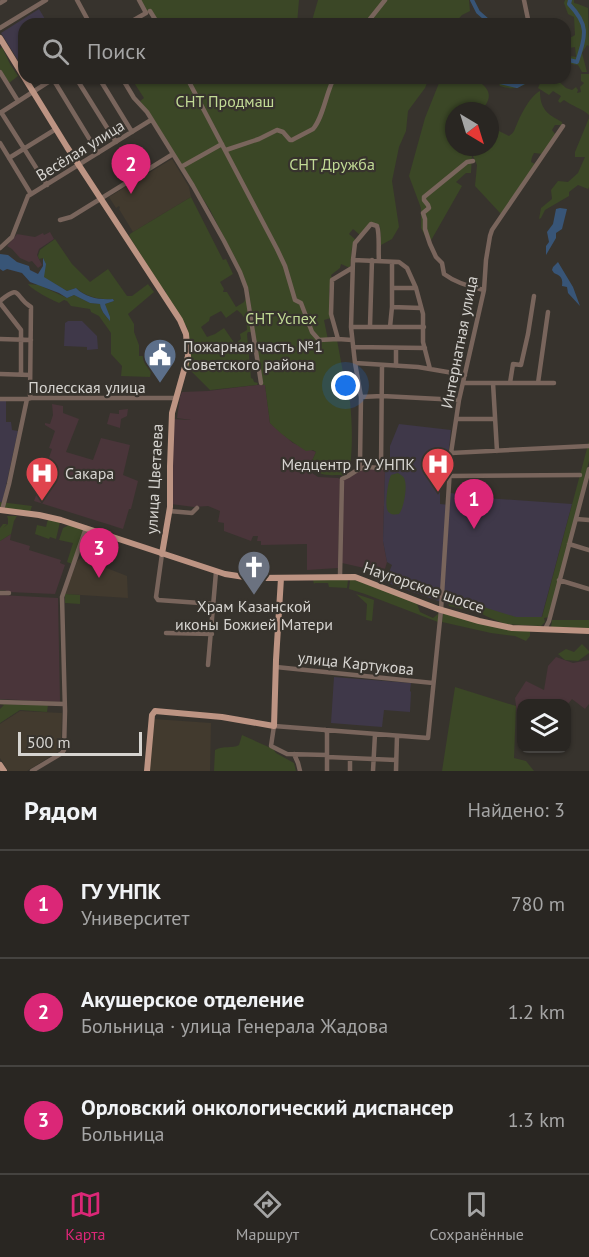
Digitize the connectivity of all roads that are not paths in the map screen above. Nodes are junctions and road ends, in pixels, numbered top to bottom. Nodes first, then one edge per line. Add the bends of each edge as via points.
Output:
1 (6, 0) edge
2 (46, 0) edge
3 (77, 0) edge
4 (139, 0) edge
5 (385, 0) edge
6 (524, 0) edge
7 (0, 3) edge
8 (148, 12) junction
9 (87, 18) edge
10 (138, 18) edge
11 (153, 18) edge
12 (371, 18) edge
13 (528, 18) edge
14 (0, 28) edge
15 (1, 43) edge
16 (18, 70) edge
17 (0, 72) edge
18 (8, 83) junction
19 (27, 84) edge
20 (44, 84) edge
21 (57, 84) edge
22 (80, 84) edge
23 (103, 84) edge
24 (126, 84) edge
25 (190, 84) edge
26 (331, 84) edge
27 (0, 88) edge
28 (32, 92) junction
29 (18, 101) junction
30 (1, 112) edge
31 (151, 120) junction
32 (563, 126) dead end
33 (56, 129) junction
34 (132, 132) junction
35 (116, 142) junction
36 (222, 144) junction
37 (1, 146) edge
38 (24, 149) junction
39 (226, 150) junction
40 (98, 153) junction
41 (173, 154) junction
42 (9, 158) junction
43 (473, 161) dead end
44 (79, 164) junction
45 (181, 166) junction
46 (46, 184) junction
47 (31, 194) junction
48 (101, 198) junction
49 (61, 220) dead end
50 (0, 248) edge
51 (353, 260) junction
52 (372, 260) junction
53 (379, 261) junction
54 (392, 262) junction
55 (352, 268) junction
56 (392, 288) junction
57 (416, 288) junction
58 (484, 290) junction
59 (534, 296) dead end
60 (0, 302) edge
61 (392, 307) junction
62 (421, 308) junction
63 (548, 312) dead end
64 (370, 326) junction
65 (351, 327) junction
66 (390, 327) junction
67 (424, 327) junction
68 (0, 339) edge
69 (21, 339) junction
70 (338, 339) junction
71 (31, 340) junction
72 (352, 340) junction
73 (353, 347) junction
74 (425, 348) junction
75 (396, 349) junction
76 (355, 363) junction
77 (382, 365) junction
78 (396, 366) junction
79 (430, 369) junction
80 (0, 374) edge
81 (21, 374) junction
82 (30, 375) junction
83 (465, 375) junction
84 (261, 382) dead end
85 (463, 383) junction
86 (510, 383) junction
87 (538, 383) junction
88 (554, 383) dead end
89 (493, 384) junction
90 (382, 396) junction
91 (360, 397) junction
92 (29, 398) junction
93 (175, 398) junction
94 (0, 399) edge
95 (459, 400) junction
96 (456, 419) junction
97 (495, 419) junction
98 (589, 446) edge
99 (497, 451) junction
100 (451, 453) junction
101 (359, 469) junction
102 (589, 469) edge
103 (580, 475) dead end
104 (449, 476) junction
105 (587, 483) edge
106 (198, 508) dead end
107 (1, 510) edge
108 (170, 511) junction
109 (576, 519) junction
110 (589, 520) edge
111 (86, 528) junction
112 (569, 544) junction
113 (589, 550) edge
114 (162, 554) junction
115 (216, 572) junction
116 (340, 576) junction
117 (281, 578) junction
118 (560, 580) junction
119 (589, 589) edge
120 (0, 592) edge
121 (9, 593) dead end
122 (213, 604) junction
123 (441, 610) junction
124 (545, 629) junction
125 (589, 631) edge
126 (166, 633) dead end
127 (212, 634) junction
128 (208, 665) dead end
129 (276, 667) junction
130 (433, 683) junction
131 (0, 702) edge
132 (64, 704) junction
133 (274, 726) junction
134 (326, 730) junction
135 (375, 734) junction
136 (397, 736) junction
137 (294, 754) junction
138 (327, 756) junction
139 (350, 758) junction
140 (373, 759) junction
141 (396, 760) junction
142 (0, 765) edge
143 (146, 770) edge
144 (4, 771) edge
145 (32, 771) edge
146 (300, 771) edge
147 (327, 771) edge
148 (350, 771) edge
149 (373, 771) edge
150 (396, 771) edge

1 - 7 street
2 - 14 street
3 - 9 street
4 - 8 street
5 - 12 street
6 - 13 street
8 - 10 street
8 - 11 street
15 - 16 main road, улица Цветаева
17 - 18 street
18 - 27 street
18 - 29 street
19 - 28 main road, улица Цветаева
20 - 28 street
21 - 40 street
22 - 35 street
23 - 34 street
24 - 31 street
25 - 36 street
26 - 39 street via 313,129 292,140 277,130
28 - 29 street
28 - 33 main road, улица Цветаева
29 - 30 street
30 - 38 street
31 - 34 street, Весёлая улица
31 - 41 street
32 - 58 street, Интернатная улица via 490,233
33 - 38 street
33 - 44 main road, улица Цветаева
34 - 35 street, Весёлая улица
35 - 40 street, Весёлая улица
36 - 39 street
36 - 45 street
37 - 42 street
38 - 42 street
38 - 46 street
39 - 70 street via 285,266 295,300 302,305 312,333 320,340
40 - 44 street, Весёлая улица
41 - 45 street
41 - 48 street
42 - 47 street
43 - 58 street via 424,197 429,208 423,213 430,244 444,274
44 - 46 street, Весёлая улица
44 - 48 main road, улица Цветаева
45 - 84 street via 246,288
46 - 47 street, Весёлая улица
47 - 50 street, Весёлая улица via 12,237
48 - 49 street
48 - 93 main road, улица Цветаева via 184,329 188,356
51 - 52 street
51 - 53 street via 354,243 371,224 377,226 379,233
51 - 55 street
52 - 53 street
52 - 64 street
53 - 54 street
54 - 56 street
54 - 57 street via 407,268
55 - 65 street
55 - 70 street via 332,280 331,314
56 - 57 street
56 - 61 street
57 - 62 street
58 - 83 street, Интернатная улица
59 - 86 street via 520,365 513,364
60 - 69 street via 20,327
60 - 71 street via 14,292 31,307
61 - 62 street
61 - 66 street
62 - 67 street
63 - 87 street
64 - 65 street
64 - 66 street
65 - 72 street
66 - 67 street
67 - 74 street
68 - 69 street
69 - 71 street
69 - 81 street
70 - 72 street
71 - 82 street
72 - 73 street
73 - 75 street
73 - 76 street
74 - 75 street
74 - 79 street
75 - 78 street
76 - 77 street
76 - 91 street
77 - 78 street
77 - 90 street
78 - 79 street
79 - 83 street
80 - 81 street
81 - 82 street
82 - 92 street
83 - 85 street, Интернатная улица
85 - 89 street
85 - 95 street, Интернатная улица
86 - 87 street
86 - 89 street
87 - 88 street
89 - 97 street
90 - 91 street
90 - 95 street
90 - 101 street via 381,468
91 - 101 street
92 - 93 street, Полесская улица
92 - 94 street, Полесская улица
92 - 107 street
93 - 108 main road, улица Цветаева via 171,418
95 - 96 street, Интернатная улица
96 - 97 street
96 - 100 street, Интернатная улица
97 - 99 street
98 - 99 street
99 - 100 street
100 - 104 street, Интернатная улица
101 - 116 street via 342,479
102 - 105 street
103 - 104 street
104 - 123 street, Интернатная улица
105 - 109 street
106 - 108 street via 193,513
107 - 111 main road, Наугорское шоссе
108 - 114 main road, улица Цветаева
109 - 110 street
109 - 112 street
111 - 114 main road, Наугорское шоссе
111 - 132 street via 62,597
112 - 113 street
112 - 118 street
114 - 115 main road, Наугорское шоссе
114 - 122 street, улица Цветаева via 156,597 159,600
115 - 117 main road, Наугорское шоссе
115 - 122 street
116 - 117 main road, Наугорское шоссе
116 - 123 main road, Наугорское шоссе via 365,580
117 - 129 main road
118 - 119 street
118 - 124 street
120 - 121 street
122 - 127 street
123 - 124 main road, Наугорское шоссе via 512,628
123 - 130 street, Интернатная улица
124 - 125 main road, Наугорское шоссе
126 - 127 street
127 - 128 street
129 - 130 street, улица Картукова
129 - 133 main road
130 - 136 street, Интернатная улица via 428,738
131 - 132 street
132 - 145 street via 64,750
133 - 134 street
133 - 137 street via 272,746
133 - 143 main road via 158,711 152,715
134 - 135 street
134 - 138 street
135 - 136 street
135 - 140 street
136 - 141 street
137 - 138 street
137 - 146 street
138 - 139 street
138 - 147 street
139 - 140 street
139 - 148 street
140 - 141 street
140 - 149 street
141 - 150 street
142 - 144 main road

